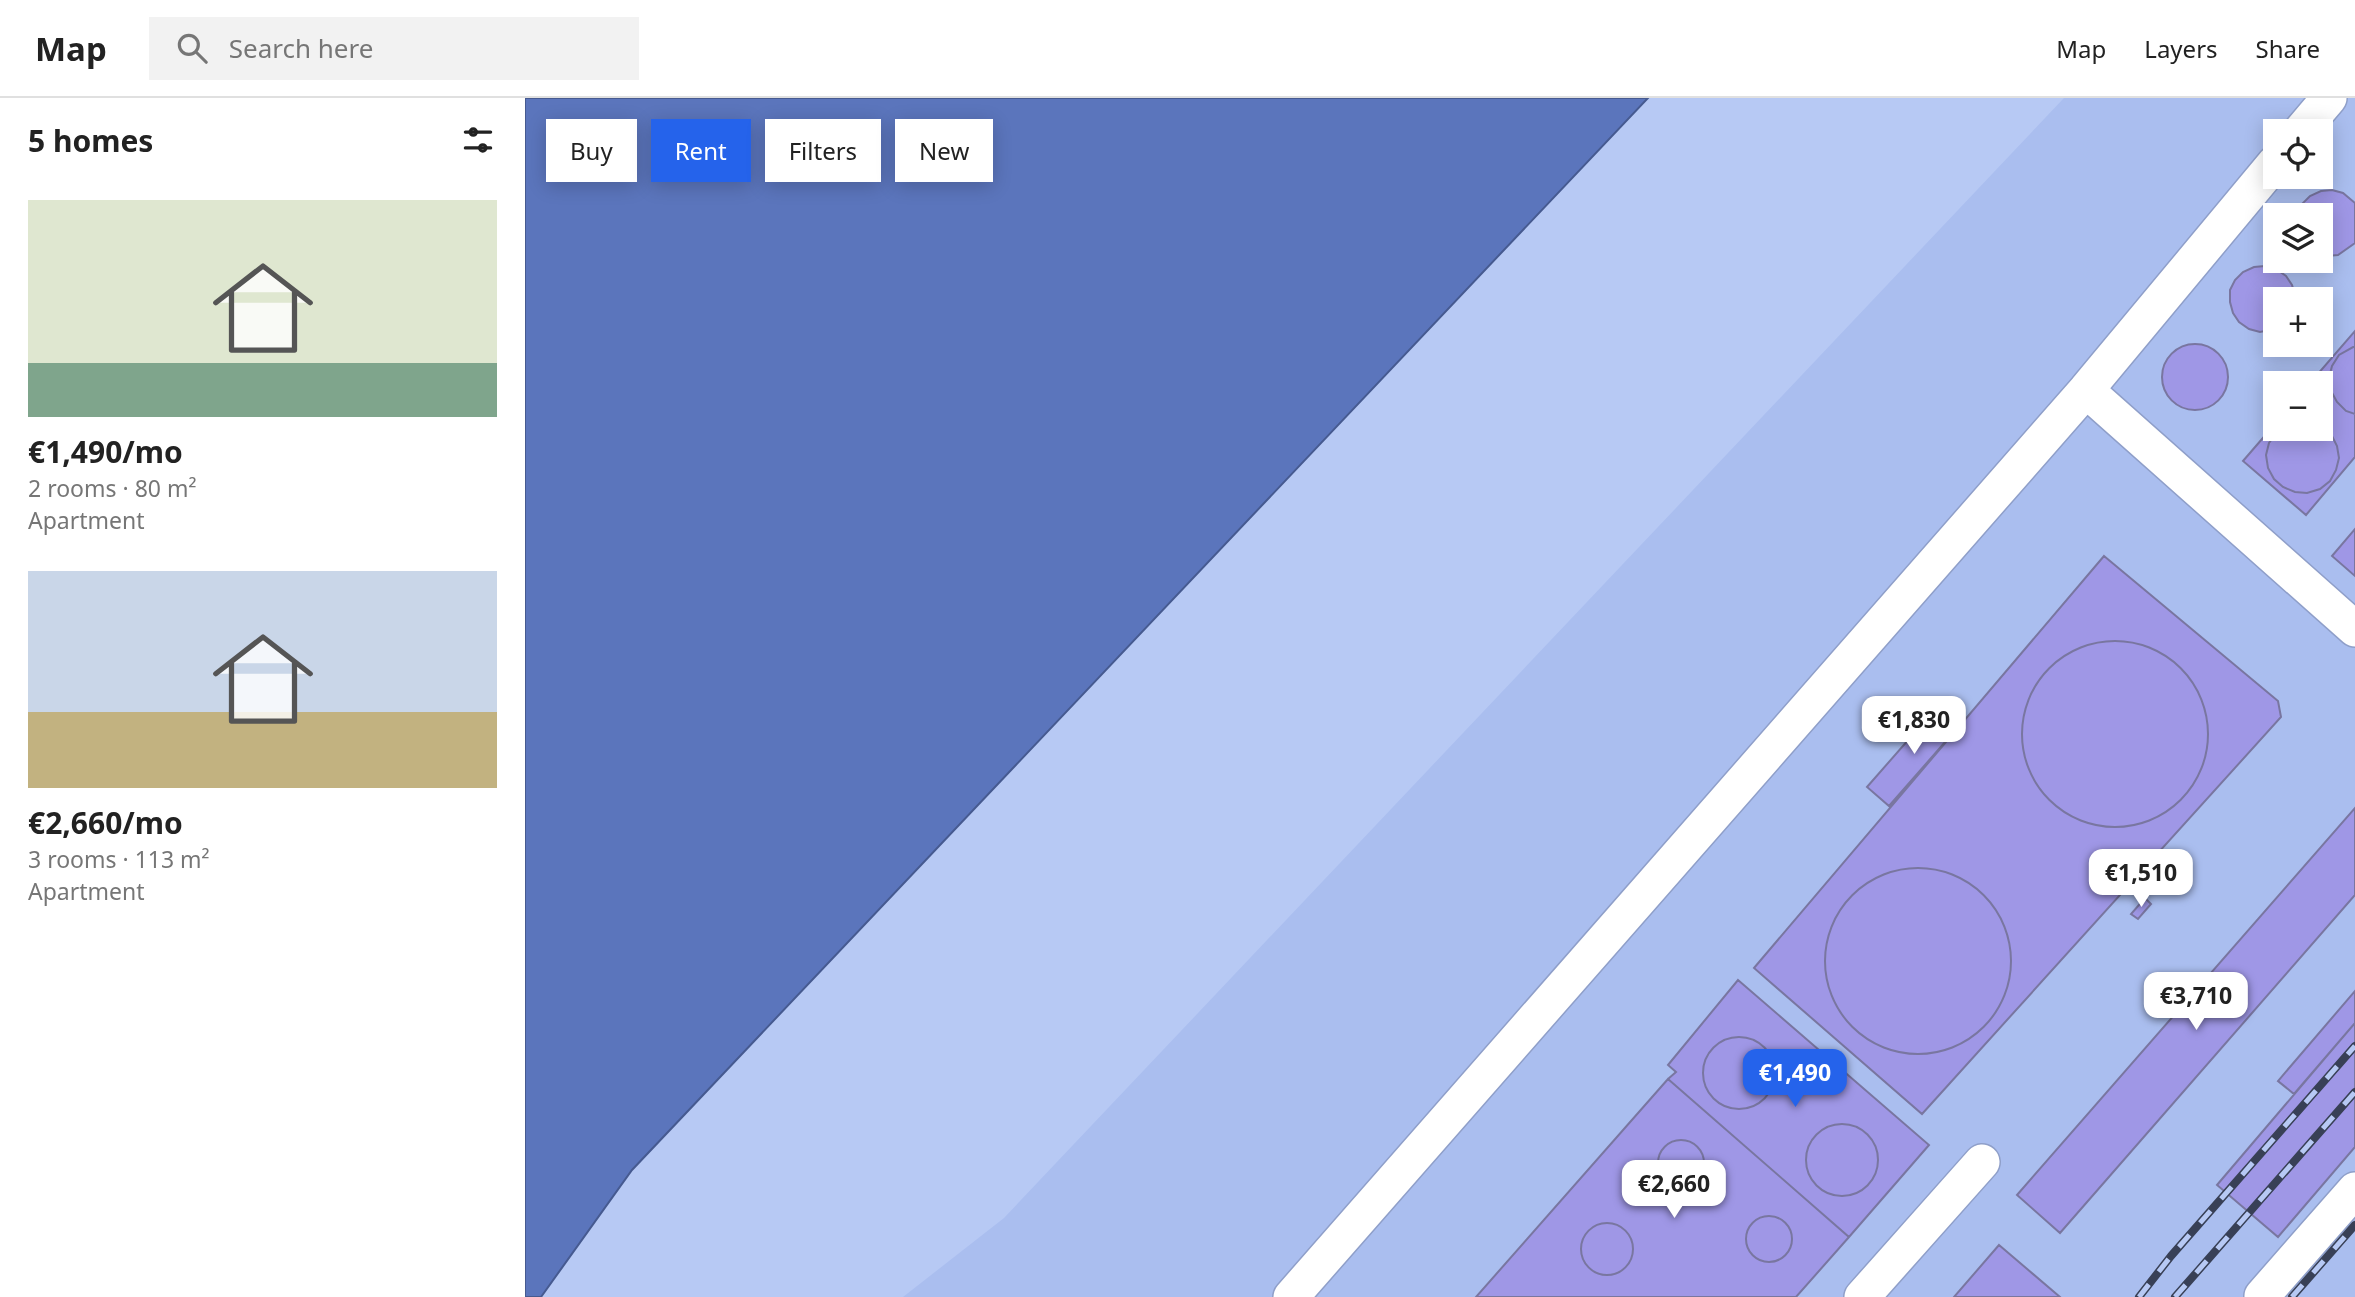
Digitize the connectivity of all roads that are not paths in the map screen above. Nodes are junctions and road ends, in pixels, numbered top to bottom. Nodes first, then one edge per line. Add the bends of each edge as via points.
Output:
1 (2329, 98) edge
2 (2311, 119) edge
3 (2263, 177) edge
4 (2086, 390) junction
5 (2355, 629) edge
6 (1982, 1162) dead end
7 (2355, 1190) edge
8 (2262, 1296) edge
9 (1291, 1297) edge
10 (1862, 1297) edge

1 - 2 lane
3 - 4 lane
4 - 5 lane
4 - 9 lane
6 - 10 lane
7 - 8 lane

